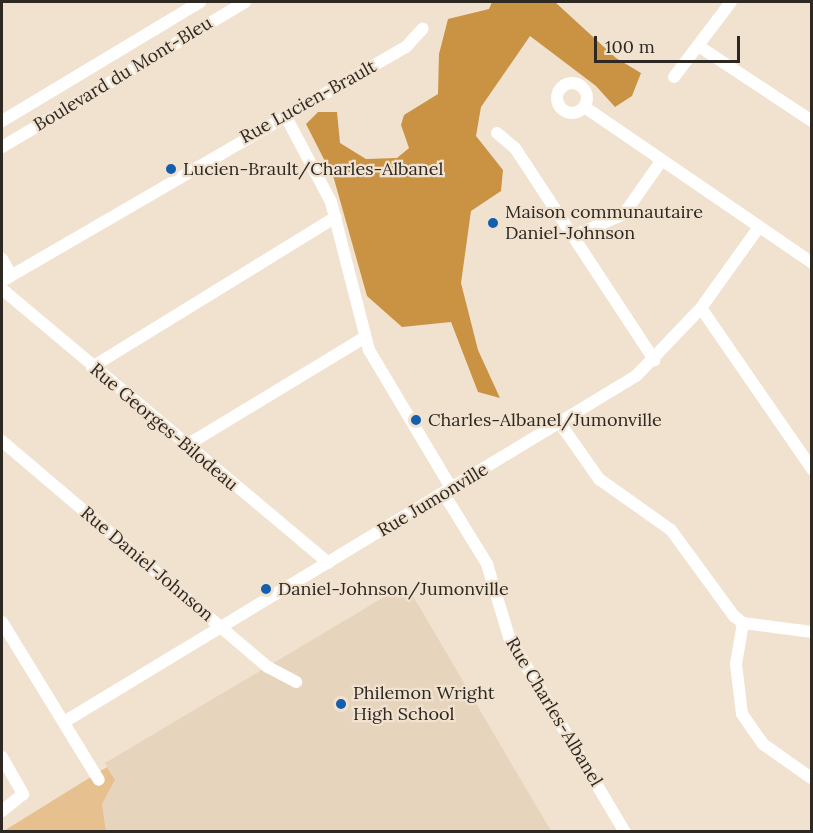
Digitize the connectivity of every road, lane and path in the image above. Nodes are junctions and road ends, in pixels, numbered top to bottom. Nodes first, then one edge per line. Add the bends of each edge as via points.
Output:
1 (200, 2) edge
2 (206, 2) edge
3 (245, 2) edge
4 (731, 2) edge
5 (216, 19) junction
6 (423, 28) dead end
7 (700, 47) junction
8 (674, 77) dead end
9 (586, 108) dead end
10 (285, 115) junction
11 (2, 121) edge
12 (812, 121) edge
13 (497, 133) dead end
14 (2, 147) edge
15 (662, 160) junction
16 (336, 217) junction
17 (759, 227) junction
18 (573, 236) junction
19 (2, 259) edge
20 (812, 263) edge
21 (6, 278) edge
22 (2, 289) edge
23 (701, 308) junction
24 (365, 337) junction
25 (654, 360) junction
26 (92, 367) junction
27 (559, 422) junction
28 (2, 441) edge
29 (187, 445) junction
30 (812, 469) edge
31 (448, 491) junction
32 (328, 563) junction
33 (2, 622) edge
34 (743, 623) junction
35 (221, 627) junction
36 (812, 632) edge
37 (296, 682) dead end
38 (64, 722) junction
39 (2, 757) edge
40 (811, 778) edge
41 (99, 780) dead end
42 (2, 811) edge
43 (625, 831) edge

1 - 11 street, Boulevard du Mont-Bleu
2 - 5 street
3 - 5 street, Boulevard du Mont-Bleu
4 - 7 street
5 - 14 street, Boulevard du Mont-Bleu
6 - 10 street, Rue Lucien-Brault via 406,47
7 - 8 street
7 - 12 street
9 - 15 street
10 - 16 street, Rue Charles-Albanel
10 - 21 street, Rue Lucien-Brault
13 - 18 street via 515,148
15 - 17 street
15 - 18 street via 624,214
16 - 24 street, Rue Charles-Albanel
16 - 26 street
17 - 20 street
17 - 23 street, Rue Jumonville
18 - 25 street
19 - 21 street
22 - 26 street, Rue Georges-Bilodeau
23 - 25 street, Rue Jumonville
23 - 30 street
24 - 29 street
24 - 31 street, Rue Charles-Albanel
25 - 27 street, Rue Jumonville
26 - 29 street, Rue Georges-Bilodeau
27 - 31 street, Rue Jumonville
27 - 34 street via 599,479 671,530 718,598
28 - 35 street, Rue Daniel-Johnson
29 - 32 street, Rue Georges-Bilodeau
31 - 32 street, Rue Jumonville
31 - 43 street, Rue Charles-Albanel via 487,564 509,637
32 - 35 street, Rue Jumonville
33 - 38 street
34 - 36 street
34 - 40 street via 736,664 742,714 763,744
35 - 37 street, Rue Daniel-Johnson via 268,667
35 - 38 street, Rue Jumonville
38 - 41 street
39 - 42 street via 23,794

